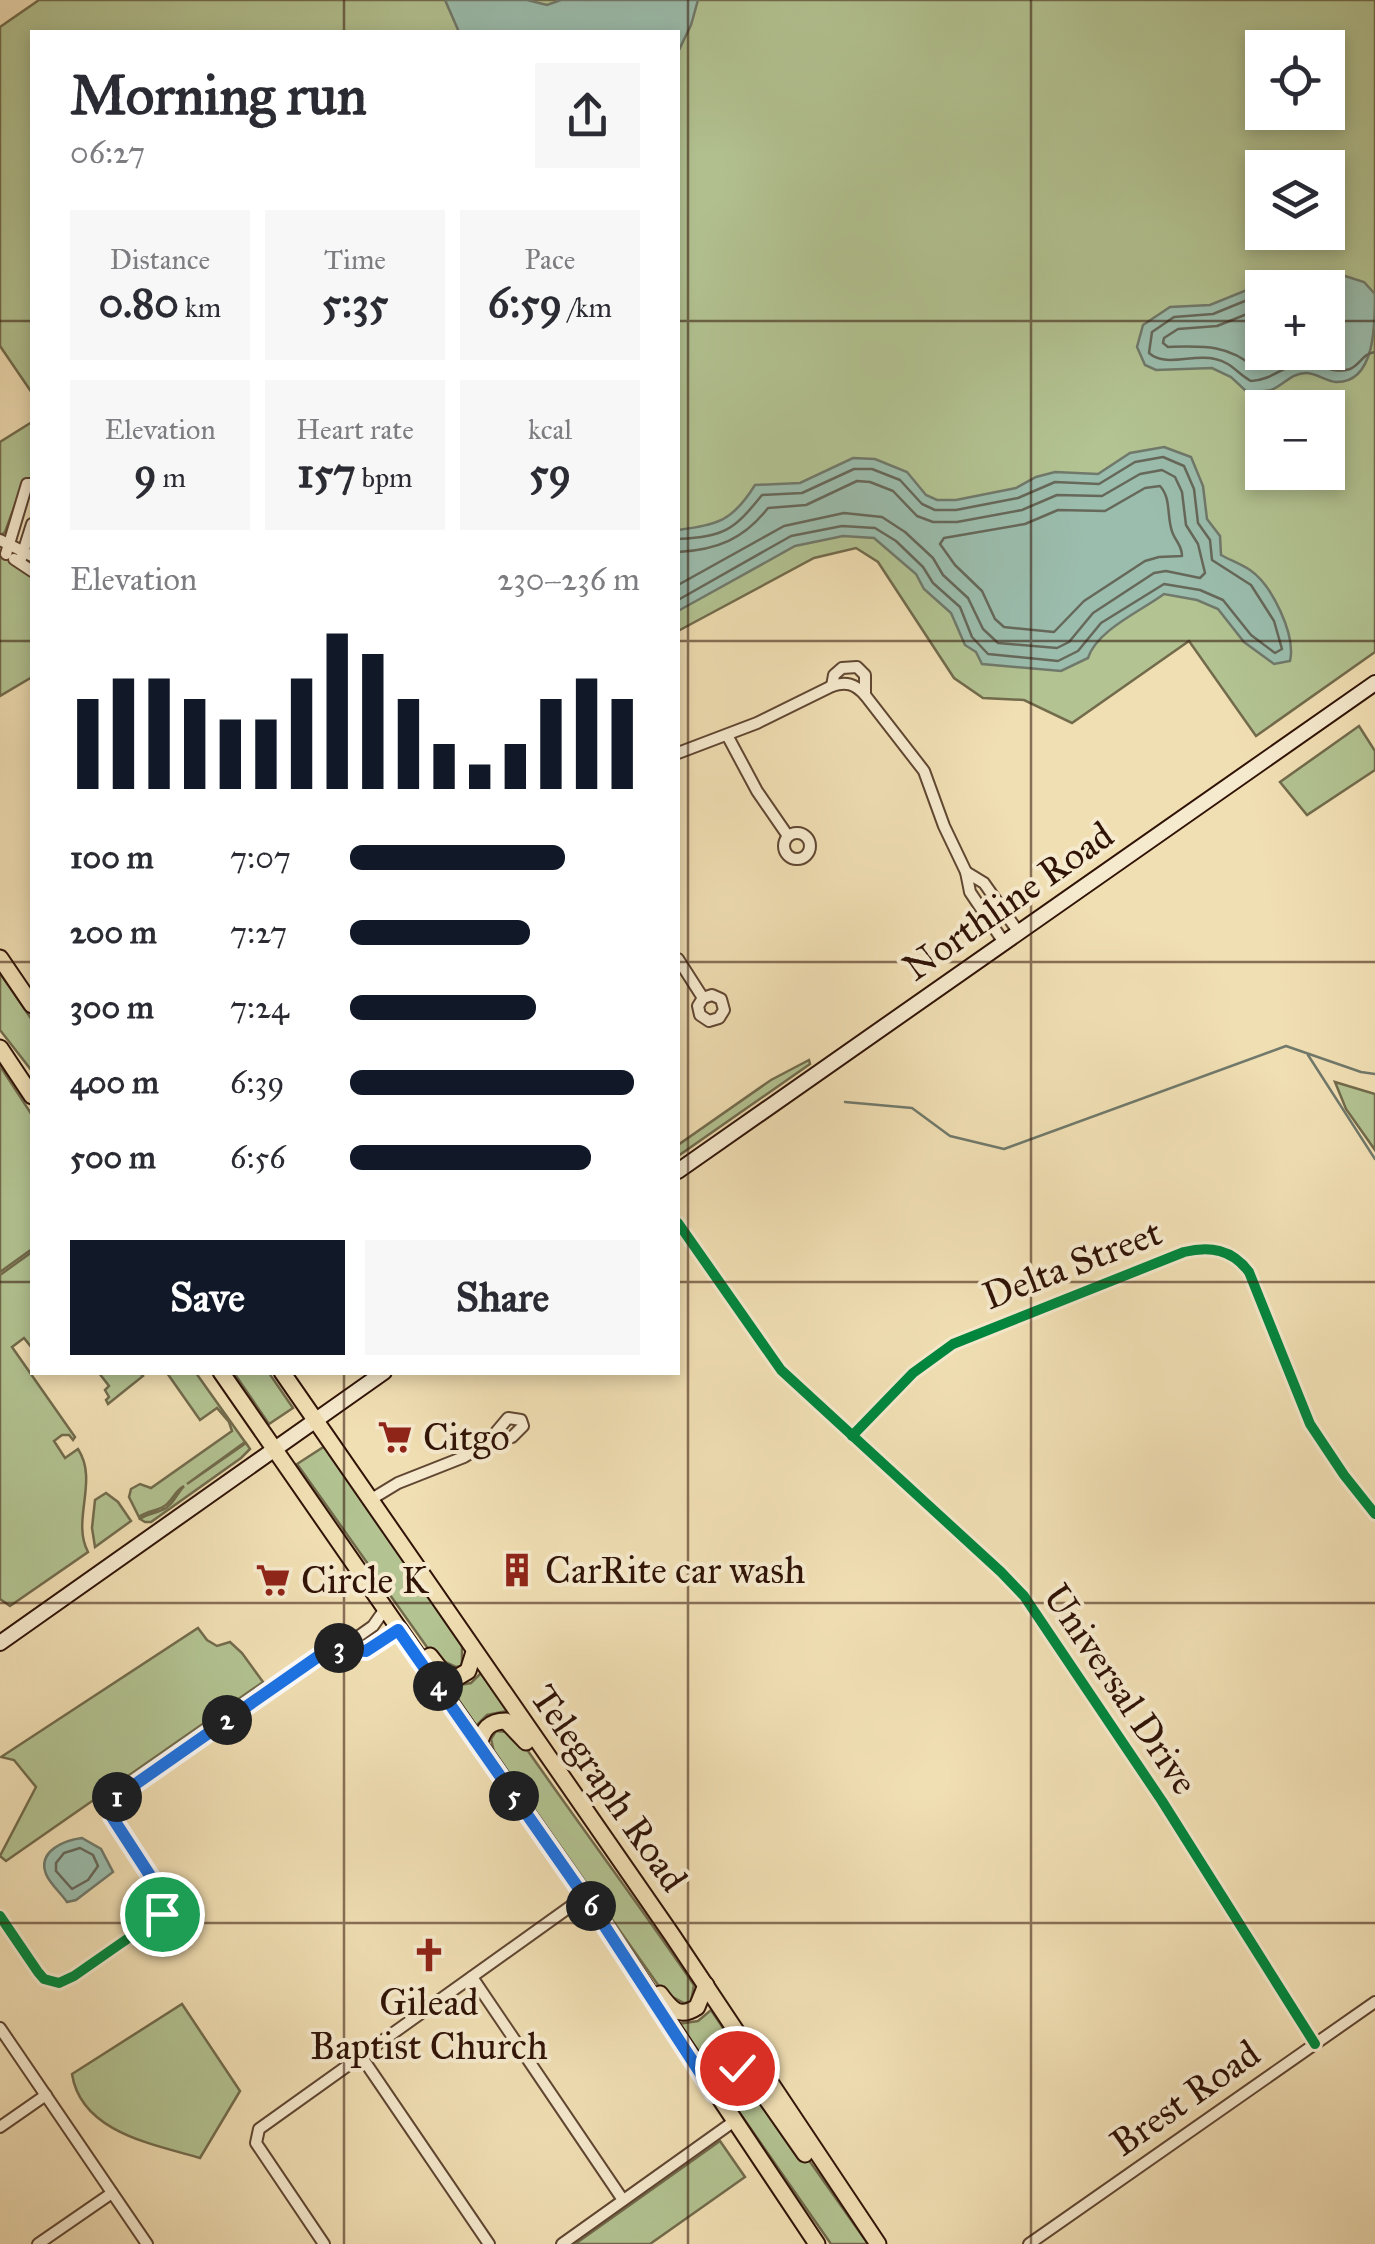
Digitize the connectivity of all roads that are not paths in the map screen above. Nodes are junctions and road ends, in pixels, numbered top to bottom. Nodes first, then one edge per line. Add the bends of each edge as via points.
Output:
1 (30, 484) edge
2 (4, 547) edge
3 (25, 556) edge
4 (1375, 683) edge
5 (832, 686) junction
6 (865, 695) junction
7 (727, 734) junction
8 (680, 753) edge
9 (788, 836) dead end
10 (966, 872) junction
11 (1019, 933) junction
12 (1004, 944) junction
13 (0, 958) edge
14 (680, 963) edge
15 (703, 998) dead end
16 (30, 1002) edge
17 (0, 1046) edge
18 (30, 1075) edge
19 (30, 1093) edge
20 (680, 1171) edge
21 (680, 1226) edge
22 (224, 1375) edge
23 (276, 1375) edge
24 (284, 1375) edge
25 (380, 1375) edge
26 (296, 1394) junction
27 (315, 1421) junction
28 (852, 1436) junction
29 (487, 1442) dead end
30 (275, 1450) junction
31 (370, 1500) junction
32 (1375, 1514) edge
33 (338, 1540) junction
34 (385, 1609) junction
35 (398, 1630) junction
36 (0, 1643) edge
37 (342, 1648) junction
38 (474, 1652) junction
39 (479, 1746) junction
40 (616, 1857) junction
41 (580, 1890) junction
42 (0, 1916) edge
43 (472, 1977) junction
44 (706, 1985) junction
45 (1375, 2002) edge
46 (0, 2028) edge
47 (1315, 2044) junction
48 (361, 2056) junction
49 (714, 2094) junction
50 (46, 2095) junction
51 (733, 2122) junction
52 (0, 2127) edge
53 (112, 2193) junction
54 (624, 2200) junction
55 (849, 2200) junction
56 (38, 2244) edge
57 (148, 2244) edge
58 (324, 2244) edge
59 (489, 2244) edge
60 (562, 2244) edge
61 (818, 2244) edge
62 (878, 2244) edge
63 (1029, 2244) edge

1 - 2 street
2 - 3 street
4 - 11 main road, Northline Road
5 - 6 street via 850,683
5 - 6 street via 839,670 852,666 865,676
5 - 7 street
6 - 10 street via 924,772
7 - 8 street
7 - 9 street
10 - 11 street via 984,883
10 - 12 street via 970,892
11 - 12 main road, Northline Road
12 - 20 main road, Northline Road
13 - 16 main road
14 - 15 street
17 - 18 main road
17 - 19 main road
21 - 28 street, Universal Drive via 781,1370
22 - 30 main road
23 - 26 main road
24 - 26 main road, Telegraph Road
25 - 27 main road
26 - 27 main road, Telegraph Road
27 - 30 main road
27 - 31 main road, Telegraph Road
28 - 32 street, Delta Street via 913,1373 953,1344 1184,1252 1210,1249 1230,1254 1249,1272 1310,1424
28 - 47 street, Universal Drive via 1024,1596
29 - 31 street
30 - 33 main road
30 - 36 main road
31 - 38 main road, Telegraph Road
33 - 34 main road
33 - 38 main road via 372,1574 444,1674 464,1675
34 - 35 main road
34 - 37 street
35 - 37 street via 366,1651
35 - 39 main road
37 - 42 street via 326,1651 117,1797 112,1817 162,1894 162,1914 59,1984 38,1972
38 - 40 main road, Telegraph Road
39 - 40 main road via 492,1723 506,1721 516,1729 581,1822
39 - 41 main road
40 - 44 main road, Telegraph Road
41 - 43 street
41 - 44 main road via 604,1911 670,2008 693,2010
41 - 49 main road
43 - 48 street
43 - 54 street
44 - 55 main road, Telegraph Road
45 - 47 street, Brest Road
46 - 50 street
47 - 63 street, Brest Road
48 - 58 street via 255,2140
48 - 59 street
49 - 51 main road
49 - 55 main road via 723,2071 747,2071 817,2171
50 - 52 street
50 - 53 street
51 - 54 street
51 - 61 main road
53 - 56 street
53 - 57 street
54 - 60 street
55 - 62 main road, Telegraph Road

